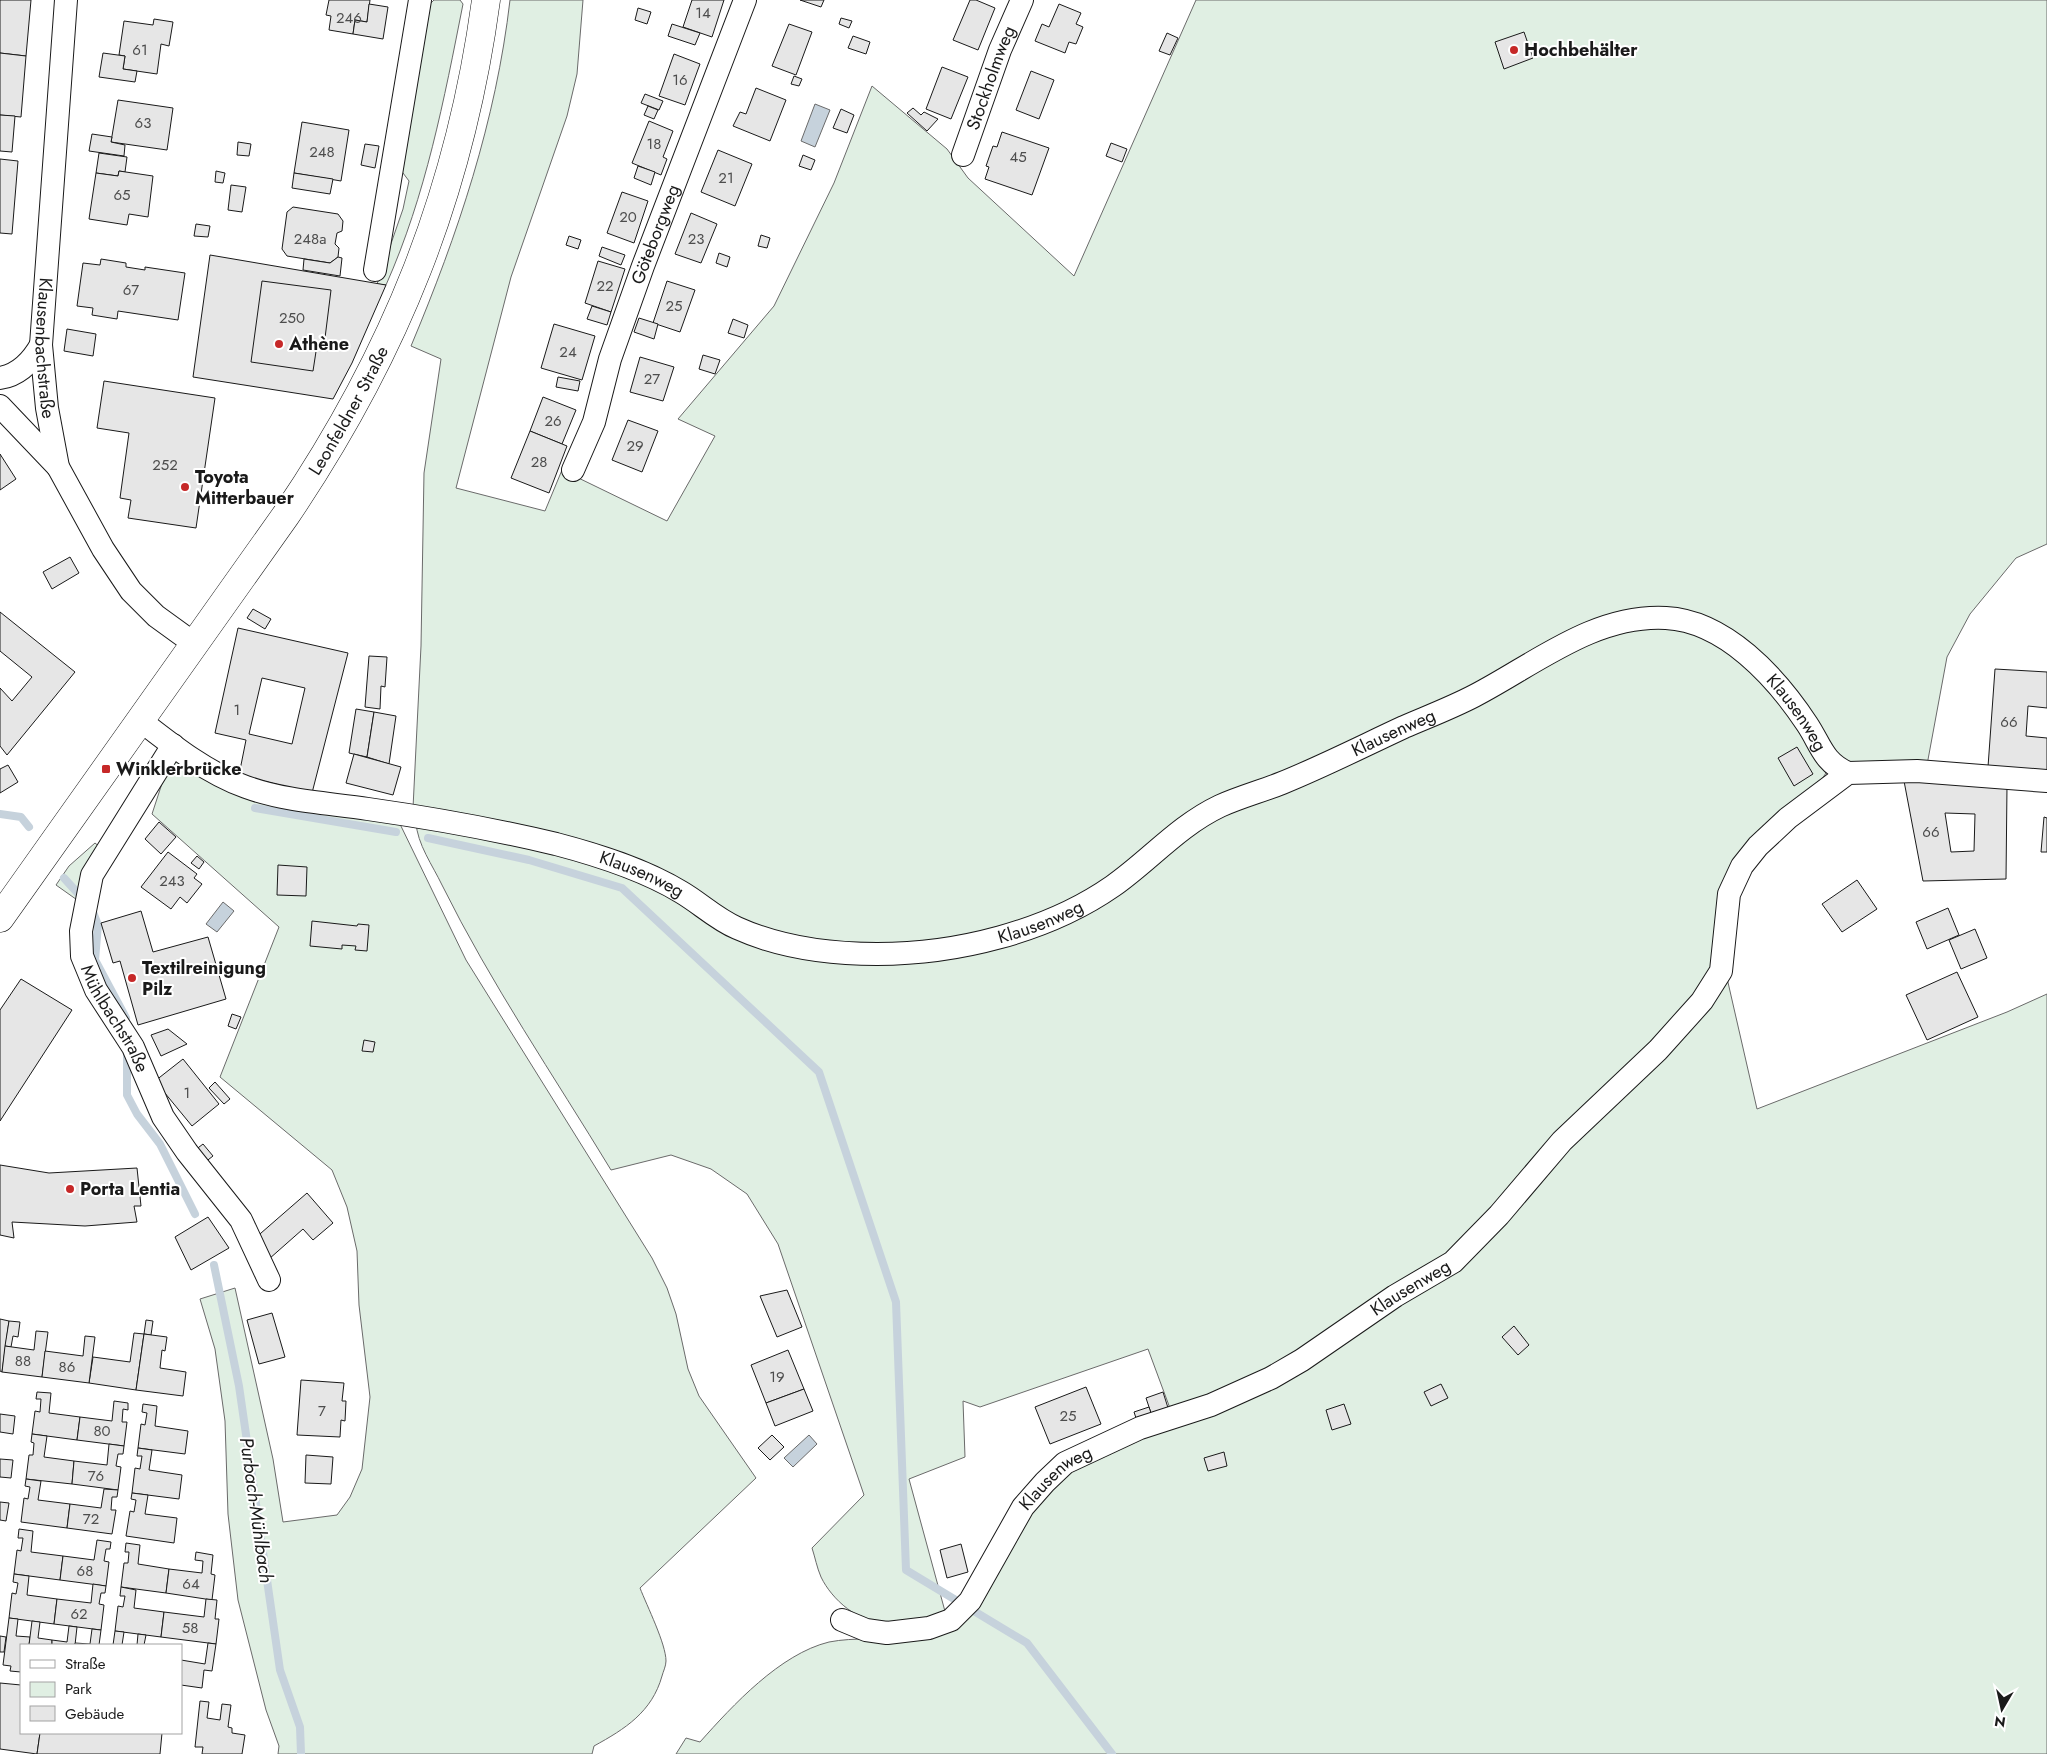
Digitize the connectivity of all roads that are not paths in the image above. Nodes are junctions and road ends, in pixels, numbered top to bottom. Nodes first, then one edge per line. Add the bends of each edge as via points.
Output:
1 (66, 0) edge
2 (420, 0) edge
3 (486, 0) edge
4 (745, 0) edge
5 (1022, 0) edge
6 (963, 155) dead end
7 (375, 270) dead end
8 (41, 345) junction
9 (0, 378) edge
10 (0, 406) edge
11 (58, 467) junction
12 (573, 470) dead end
13 (196, 644) junction
14 (141, 721) junction
15 (173, 745) junction
16 (1848, 774) junction
17 (2047, 780) edge
18 (0, 918) edge
19 (269, 1280) dead end
20 (842, 1620) dead end

1 - 8 street, Klausenbachstraße
2 - 7 street
3 - 13 main road, Leonfeldner Straße via 470,100 458,148 432,232 398,318 330,450
4 - 12 street, Göteborgweg via 643,266 610,359 594,422
5 - 6 street, Stockholmweg via 1000,50
8 - 9 street via 24,367
8 - 11 street, Klausenbachstraße via 46,408
10 - 11 street
11 - 13 street, Klausenbachstraße via 98,540 131,591 156,616
13 - 14 main road, Leonfeldner Straße
14 - 15 street, Klausenweg
14 - 18 main road, Leonfeldner Straße
15 - 16 street, Klausenweg via 249,789 300,800 477,826 564,846 658,880 733,926 763,938 826,950 879,954 932,951 965,944 1020,930 1085,904 1114,885 1182,828 1225,804 1318,768 1468,699 1585,635 1626,622 1676,619 1707,629 1727,640 1779,688 1807,725 1824,756 1834,767
15 - 19 street, Mühlbachstraße via 92,875 80,940 82,956 96,990 133,1047 163,1118 241,1220
16 - 17 street via 1917,771
16 - 20 street, Klausenweg via 1788,818 1742,866 1729,894 1721,971 1702,1001 1658,1050 1562,1141 1472,1244 1446,1267 1395,1296 1271,1378 1211,1405 1132,1431 1065,1463 1023,1507 967,1606 951,1620 936,1627 908,1632 877,1632

